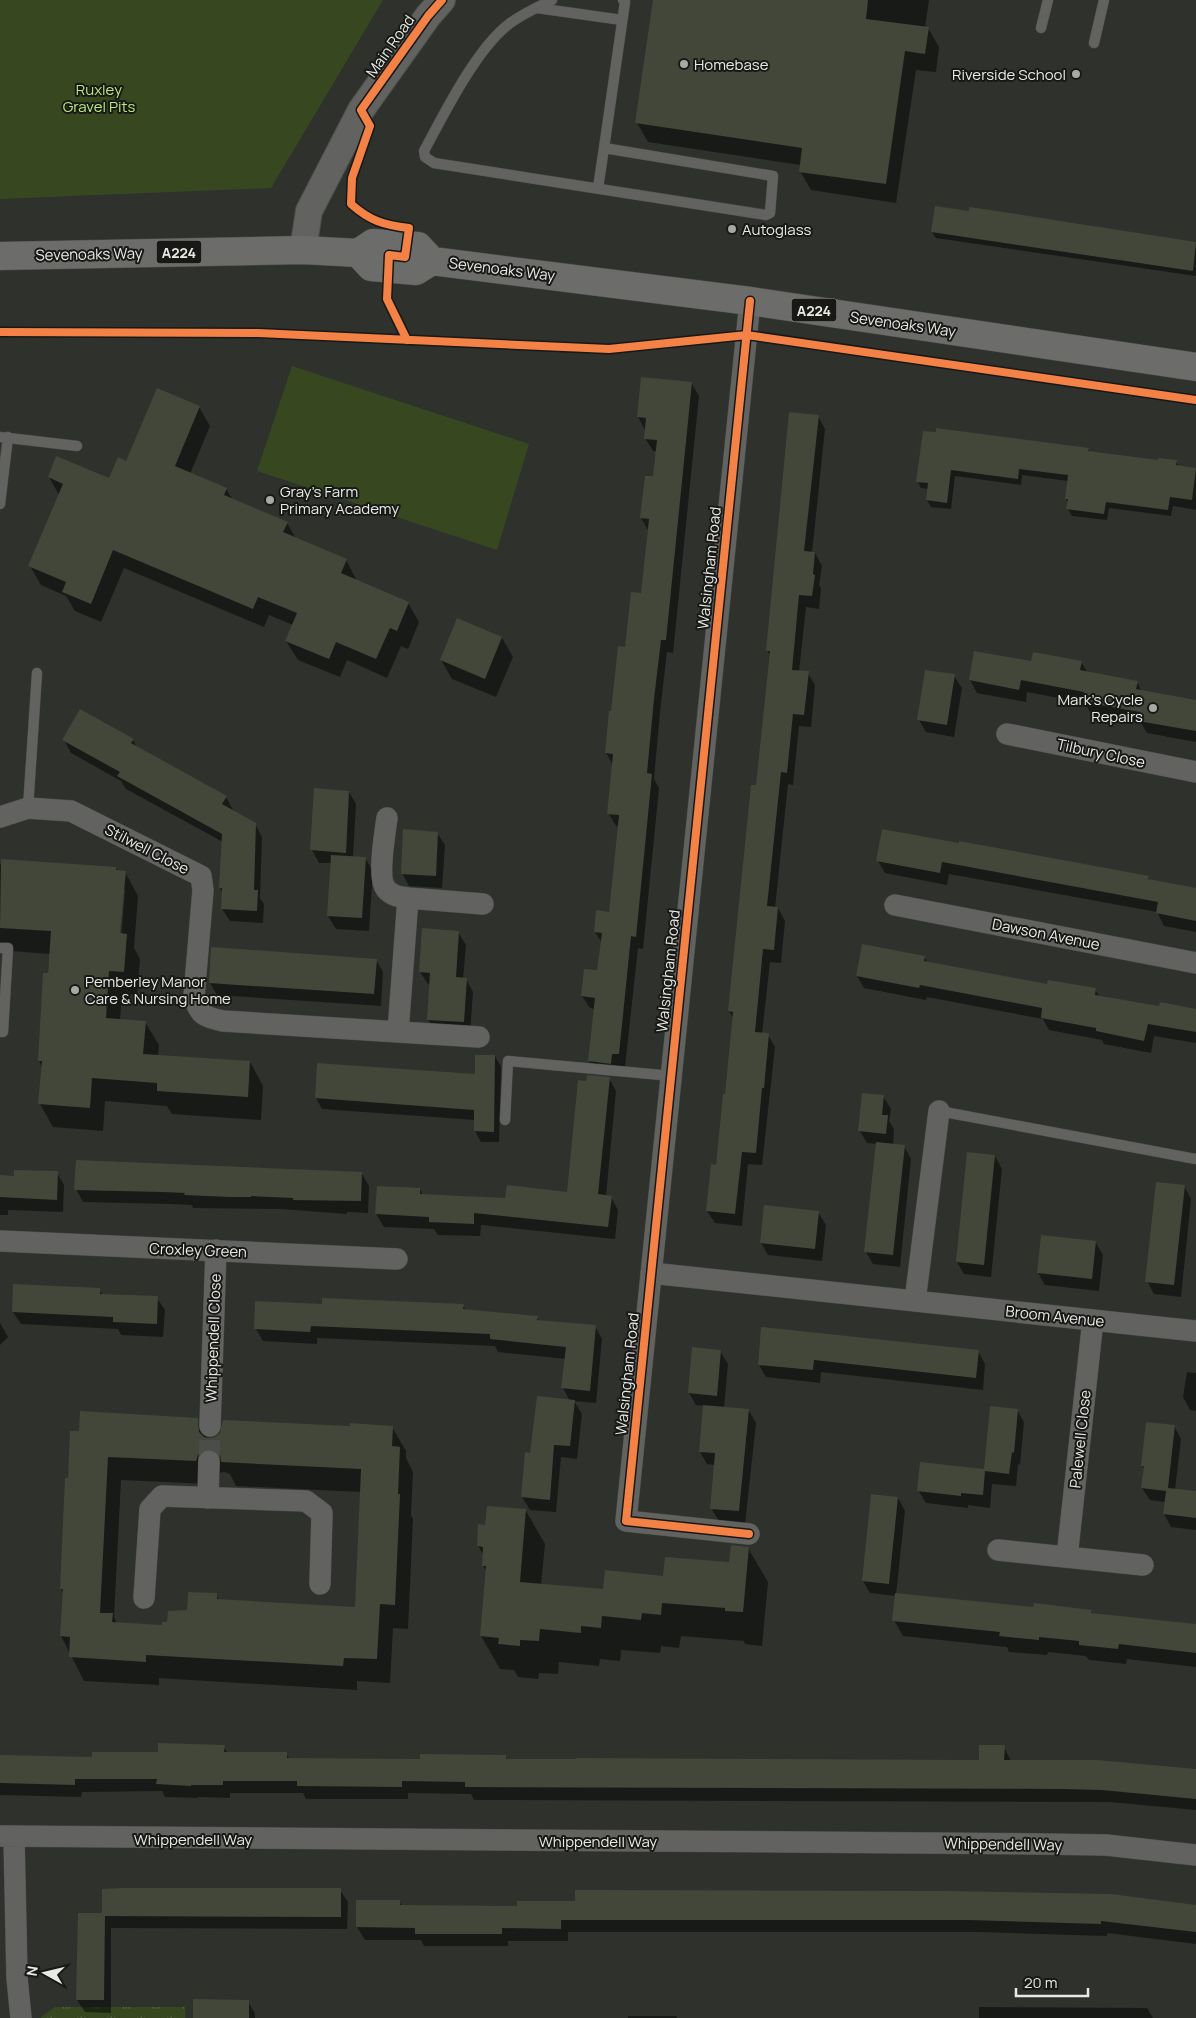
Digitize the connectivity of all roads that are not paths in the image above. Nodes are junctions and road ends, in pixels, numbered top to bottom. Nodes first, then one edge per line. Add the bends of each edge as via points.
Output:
1 (442, 0) edge
2 (552, 0) edge
3 (623, 0) edge
4 (1048, 0) edge
5 (1104, 0) edge
6 (535, 8) junction
7 (622, 20) junction
8 (1041, 28) dead end
9 (1094, 43) dead end
10 (604, 148) junction
11 (598, 188) junction
12 (303, 250) junction
13 (0, 256) edge
14 (750, 301) junction
15 (1196, 368) edge
16 (4, 437) edge
17 (78, 446) dead end
18 (0, 504) edge
19 (37, 673) dead end
20 (1007, 734) dead end
21 (1196, 772) edge
22 (28, 808) junction
23 (0, 817) edge
24 (387, 818) dead end
25 (408, 898) junction
26 (483, 904) dead end
27 (895, 906) dead end
28 (0, 948) edge
29 (1196, 963) edge
30 (0, 1032) edge
31 (398, 1032) junction
32 (479, 1037) dead end
33 (672, 1076) junction
34 (939, 1111) joint
35 (505, 1120) dead end
36 (1196, 1159) edge
37 (0, 1242) edge
38 (216, 1250) junction
39 (397, 1258) dead end
40 (651, 1273) junction
41 (915, 1301) junction
42 (1093, 1320) junction
43 (1196, 1332) edge
44 (210, 1426) tunnel mouth
45 (209, 1461) tunnel mouth
46 (208, 1498) junction
47 (749, 1534) dead end
48 (998, 1550) dead end
49 (1067, 1557) junction
50 (1143, 1565) dead end
51 (320, 1584) dead end
52 (144, 1598) dead end
53 (7, 1837) edge
54 (1196, 1856) edge
55 (21, 2018) edge

1 - 12 street, Main Road via 361,110 308,211
2 - 6 lane
3 - 7 lane
4 - 8 lane
5 - 9 lane
6 - 7 lane
6 - 11 lane via 508,24 482,52 437,126 424,151 425,157 434,163
7 - 10 lane
10 - 11 lane
10 - 11 lane via 773,176 771,210 766,215
12 - 13 main road, Sevenoaks Way / A224
12 - 14 main road, Sevenoaks Way / A224 via 358,253 373,243 407,244 418,246 432,261
14 - 15 main road, Sevenoaks Way / A224
14 - 33 street, Walsingham Road
16 - 17 lane
16 - 18 lane
19 - 22 lane
20 - 21 street, Tilbury Close
22 - 23 street, Stilwell Close
22 - 31 street, Stilwell Close via 71,811 201,876 203,890 194,996 198,1010 207,1017 223,1021
24 - 25 street via 382,877 386,889 396,896
25 - 26 street
25 - 31 street
27 - 29 street, Dawson Avenue
28 - 30 lane via 8,948 3,1032
31 - 32 street, Stilwell Close
33 - 35 lane via 508,1061
33 - 40 street, Walsingham Road
34 - 36 lane
34 - 41 street
37 - 38 street, Croxley Green
38 - 39 street, Croxley Green
38 - 44 street, Whippendell Close
40 - 41 street, Broom Avenue
40 - 47 street, Walsingham Road via 626,1521
41 - 42 street, Broom Avenue
42 - 43 street, Broom Avenue
42 - 49 street, Palewell Close
45 - 46 street
46 - 51 street via 306,1502 322,1513
46 - 52 street via 162,1496 150,1509
48 - 49 street
49 - 50 street
53 - 54 street, Whippendell Way via 1041,1844 1106,1846
53 - 55 street

